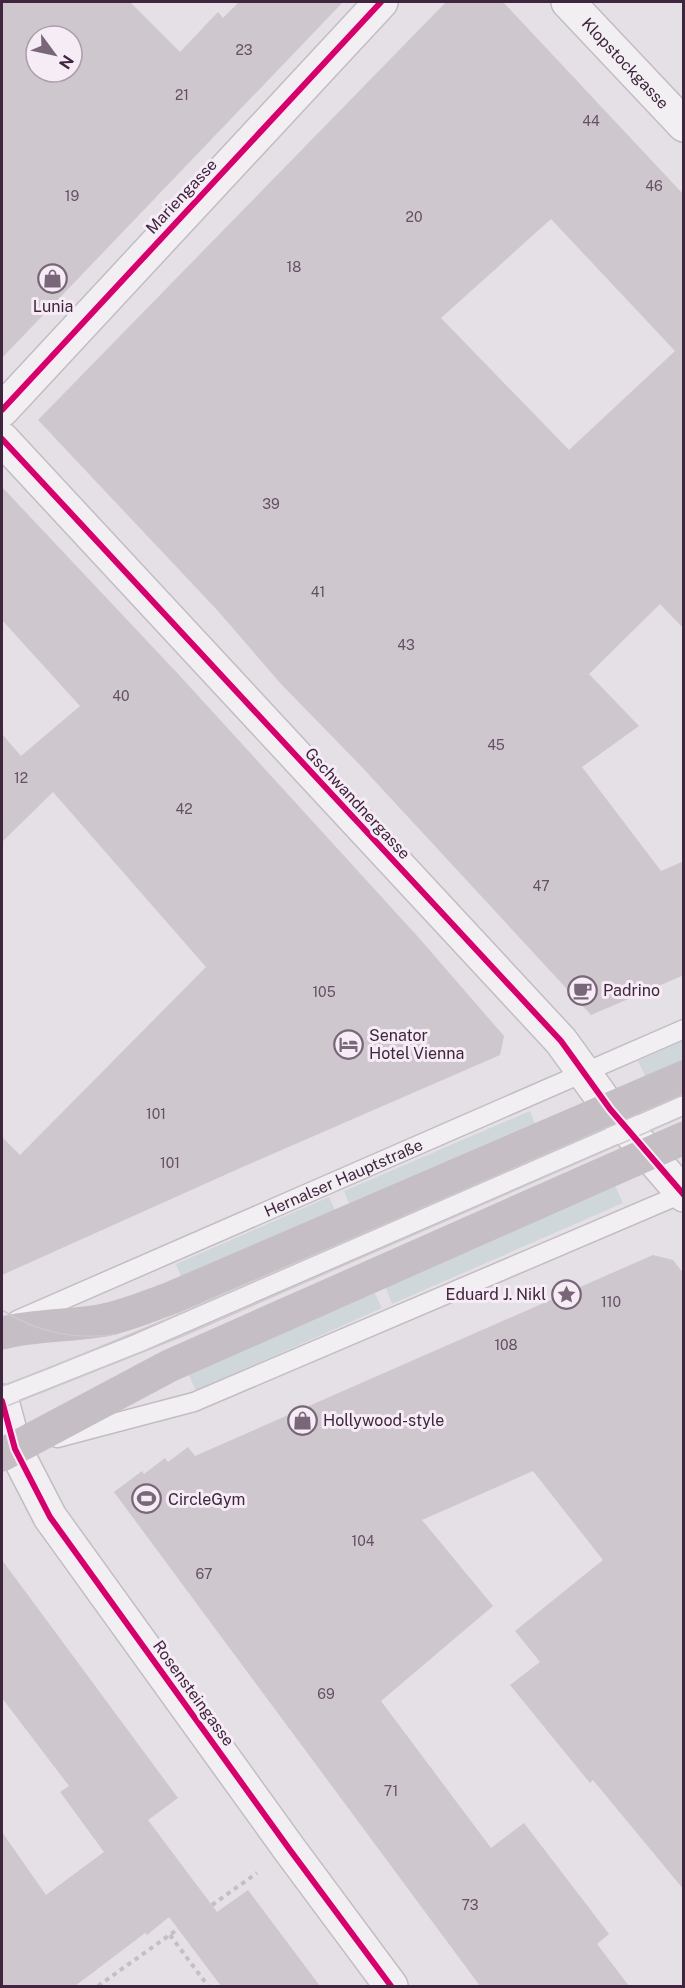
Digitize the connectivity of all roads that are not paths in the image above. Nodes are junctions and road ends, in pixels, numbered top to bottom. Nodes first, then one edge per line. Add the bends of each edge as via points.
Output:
1 (381, 2) edge
2 (568, 2) edge
3 (684, 125) edge
4 (2, 410) edge
5 (2, 439) edge
6 (684, 1029) edge
7 (586, 1073) junction
8 (684, 1077) edge
9 (684, 1105) edge
10 (628, 1131) junction
11 (684, 1138) edge
12 (683, 1194) edge
13 (2, 1328) edge
14 (2, 1333) edge
15 (2, 1399) edge
16 (8, 1452) edge
17 (391, 1986) edge

1 - 4 street, Mariengasse
2 - 3 street, Klopstockgasse
5 - 7 street, Gschwandnergasse via 561,1041
6 - 7 lane, Hernalser Hauptstraße
7 - 10 street, Gschwandnergasse
7 - 13 lane, Hernalser Hauptstraße
8 - 10 main road
9 - 10 lane
10 - 11 main road
10 - 12 street, Gschwandnergasse
10 - 14 main road via 135,1311 100,1321
10 - 15 lane
10 - 16 main road
12 - 16 lane via 194,1402
15 - 16 street, Rosensteingasse
16 - 17 street, Rosensteingasse via 50,1517

